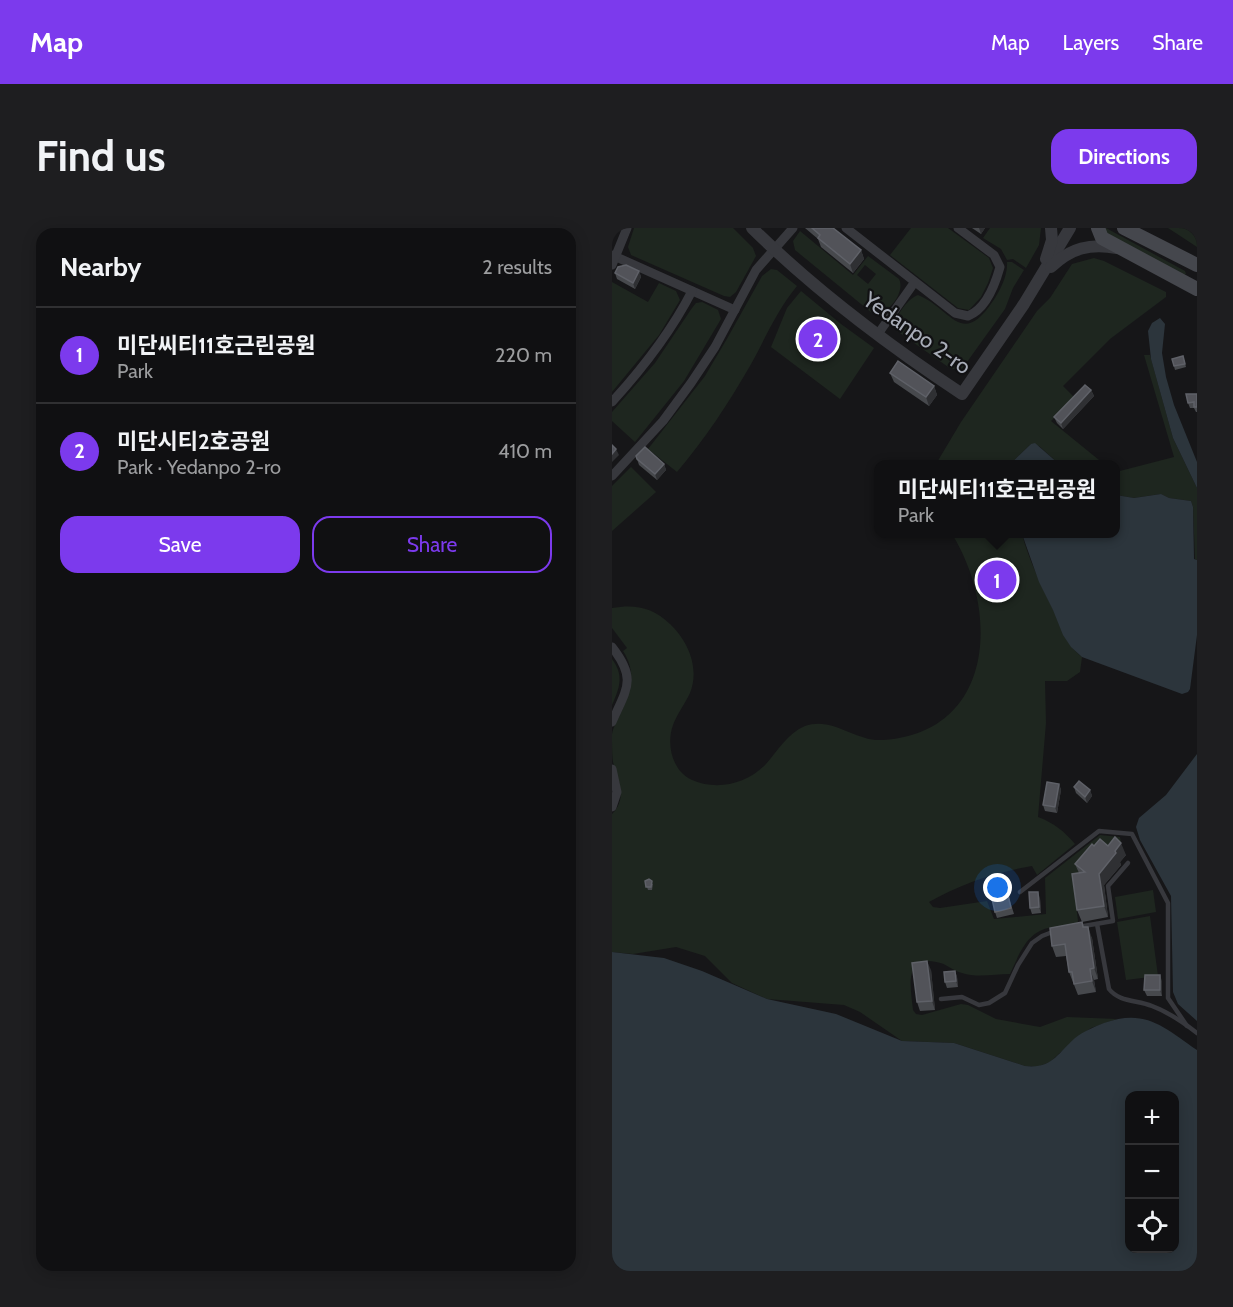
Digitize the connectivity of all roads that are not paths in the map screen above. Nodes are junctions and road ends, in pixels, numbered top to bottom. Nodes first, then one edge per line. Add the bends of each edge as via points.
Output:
1 (627, 228) edge
2 (752, 228) edge
3 (793, 228) edge
4 (846, 228) edge
5 (958, 228) edge
6 (1051, 228) edge
7 (1070, 228) edge
8 (1098, 228) edge
9 (1128, 229) edge
10 (775, 249) junction
11 (1121, 249) junction
12 (613, 259) edge
13 (1197, 265) edge
14 (1042, 275) junction
15 (914, 283) junction
16 (1197, 289) edge
17 (692, 291) junction
18 (735, 310) junction
19 (878, 334) junction
20 (612, 402) edge
21 (612, 476) edge
22 (612, 646) edge
23 (612, 722) edge
24 (612, 769) edge
25 (612, 807) edge
26 (1128, 863) dead end
27 (1020, 892) dead end
28 (1097, 924) junction
29 (941, 999) dead end
30 (1188, 1026) junction
31 (1197, 1033) edge

1 - 12 street
2 - 10 street, Yedanpo 2-ro
3 - 10 street
4 - 15 street
5 - 15 street via 998,261 998,273 986,300 973,314 963,316
6 - 14 street via 1052,240
7 - 14 street, Yedanpo 2-ro
8 - 11 main road via 1102,238
9 - 13 main road
10 - 18 street via 756,270
10 - 19 street, Yedanpo 2-ro
11 - 14 street via 1078,248
11 - 16 main road
12 - 17 street
14 - 19 street, Yedanpo 2-ro via 962,394
15 - 19 street
17 - 18 street
17 - 20 street via 667,335
18 - 21 street via 663,421
22 - 23 street via 626,668 627,682
24 - 25 street via 618,792
26 - 28 lane via 1108,886 1113,921
27 - 30 lane via 1099,831 1132,834 1168,903 1168,999
28 - 29 lane via 1051,932 1032,943 1005,993 989,1003 979,1005 957,997
28 - 30 lane via 1113,995 1151,1005
30 - 31 lane

